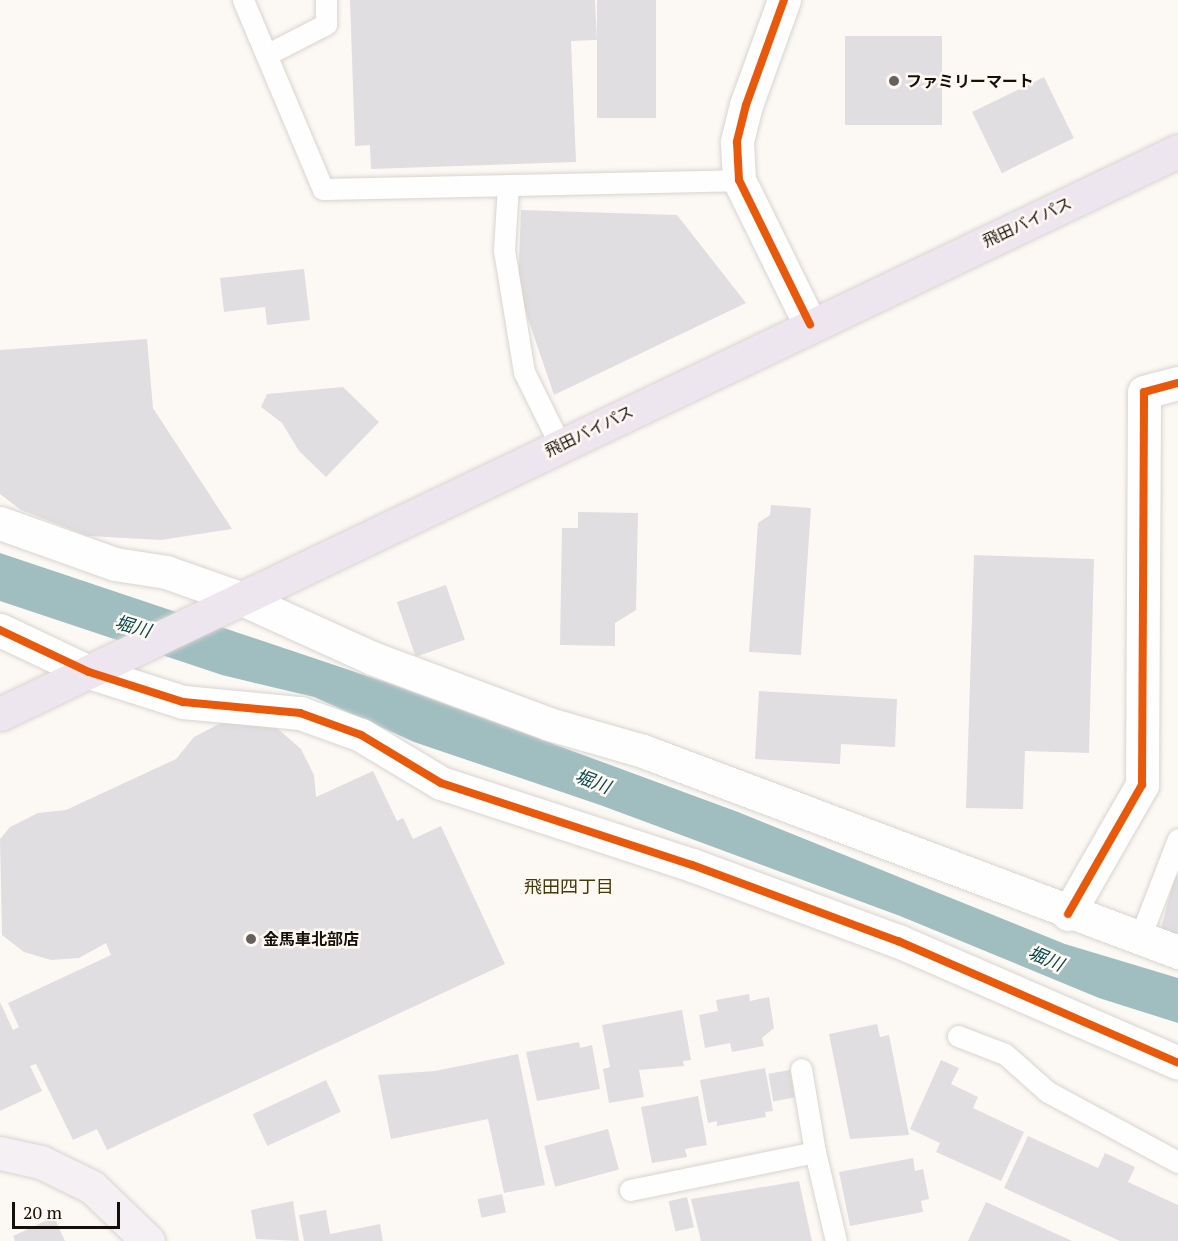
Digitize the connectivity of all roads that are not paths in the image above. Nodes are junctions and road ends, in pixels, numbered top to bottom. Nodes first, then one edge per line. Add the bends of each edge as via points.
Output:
1 (243, 0) edge
2 (326, 0) edge
3 (784, 0) edge
4 (266, 55) junction
5 (1174, 160) edge
6 (739, 180) junction
7 (508, 185) junction
8 (810, 324) junction
9 (1178, 383) edge
10 (560, 446) junction
11 (0, 524) edge
12 (228, 604) junction
13 (0, 630) edge
14 (99, 667) junction
15 (0, 714) edge
16 (1178, 839) edge
17 (1068, 914) junction
18 (1139, 940) junction
19 (1178, 952) edge
20 (958, 1036) dead end
21 (1178, 1063) edge
22 (801, 1069) dead end
23 (815, 1152) junction
24 (0, 1153) edge
25 (1178, 1162) edge
26 (630, 1190) dead end
27 (148, 1241) edge
28 (836, 1241) edge

1 - 4 lane
2 - 4 lane via 326,24
3 - 6 street via 746,105 737,142
4 - 7 lane via 323,189
5 - 8 highway, 飛田バイパス
6 - 7 lane
6 - 8 street
7 - 10 lane via 504,250 524,372
8 - 10 highway, 飛田バイパス
9 - 17 street via 1144,392 1142,785
10 - 12 highway, 飛田バイパス
11 - 12 street via 115,564 166,572
12 - 14 highway, 飛田バイパス
12 - 17 street via 828,818
13 - 14 street
14 - 15 highway, 飛田バイパス
14 - 21 street via 183,702 300,713 361,735 441,783 692,865 898,941
16 - 18 lane
17 - 18 street
18 - 19 street
20 - 25 lane via 1005,1054 1048,1092
22 - 23 lane
23 - 26 lane
23 - 28 lane
24 - 27 main road via 41,1162 92,1188

